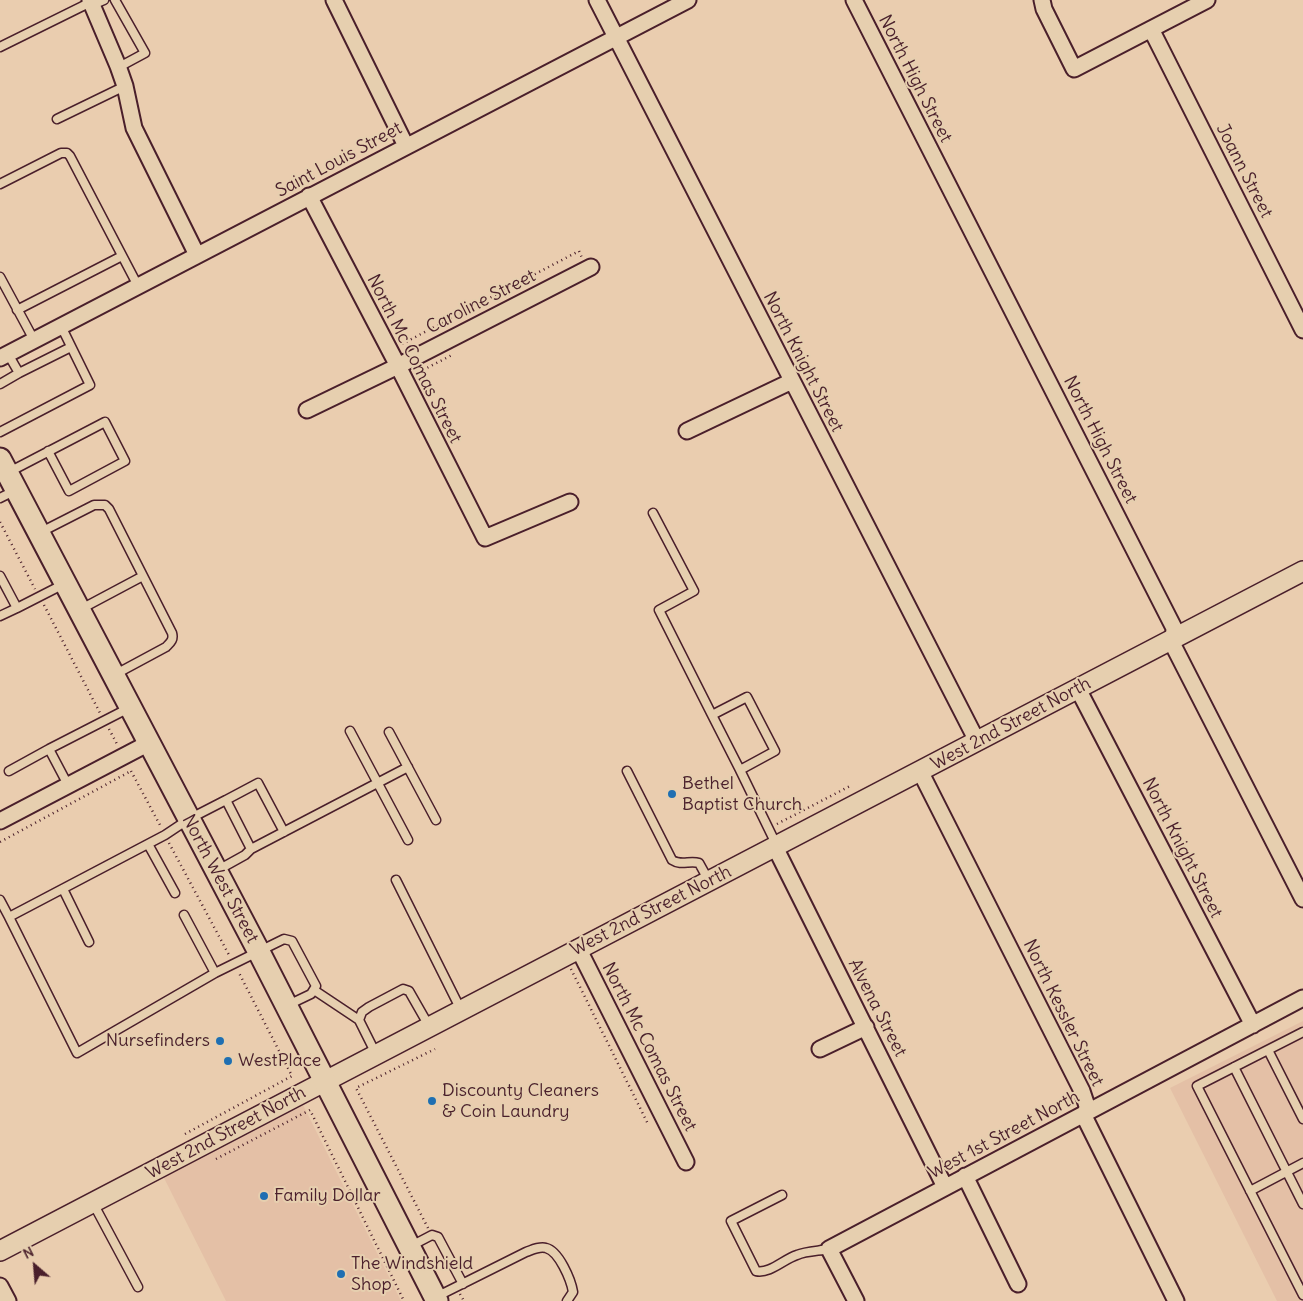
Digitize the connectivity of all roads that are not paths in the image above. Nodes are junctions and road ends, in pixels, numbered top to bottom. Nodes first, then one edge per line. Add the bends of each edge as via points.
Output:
1 (114, 0) edge
2 (334, 0) edge
3 (597, 0) edge
4 (688, 0) edge
5 (854, 0) edge
6 (1042, 0) edge
7 (1207, 0) edge
8 (94, 2) edge
9 (1151, 29) junction
10 (616, 37) junction
11 (0, 47) edge
12 (119, 67) junction
13 (125, 86) junction
14 (57, 119) dead end
15 (406, 146) junction
16 (0, 184) edge
17 (309, 196) junction
18 (197, 255) junction
19 (122, 256) junction
20 (591, 267) dead end
21 (0, 277) edge
22 (138, 286) junction
23 (17, 310) junction
24 (61, 326) junction
25 (1303, 330) edge
26 (34, 340) junction
27 (71, 347) junction
28 (4, 356) edge
29 (398, 366) junction
30 (19, 373) junction
31 (792, 381) junction
32 (0, 384) edge
33 (307, 410) dead end
34 (0, 432) edge
35 (687, 432) dead end
36 (48, 451) junction
37 (6, 480) edge
38 (570, 502) dead end
39 (653, 513) dead end
40 (39, 533) junction
41 (1303, 571) edge
42 (0, 576) edge
43 (143, 576) junction
44 (66, 584) junction
45 (17, 608) junction
46 (80, 610) junction
47 (0, 616) edge
48 (1173, 639) junction
49 (114, 676) junction
50 (1078, 689) junction
51 (131, 708) junction
52 (712, 715) junction
53 (350, 731) dead end
54 (389, 732) dead end
55 (977, 741) junction
56 (149, 743) junction
57 (50, 749) junction
58 (408, 767) junction
59 (740, 770) junction
60 (9, 771) dead end
61 (627, 771) dead end
62 (920, 771) junction
63 (378, 783) junction
64 (68, 785) junction
65 (226, 800) junction
66 (189, 819) junction
67 (436, 820) dead end
68 (0, 821) edge
69 (284, 832) junction
70 (408, 840) dead end
71 (148, 844) junction
72 (776, 846) junction
73 (251, 848) junction
74 (216, 870) junction
75 (396, 880) dead end
76 (709, 881) junction
77 (63, 889) junction
78 (175, 893) dead end
79 (1303, 899) edge
80 (0, 900) edge
81 (5, 914) edge
82 (184, 915) dead end
83 (89, 942) dead end
84 (578, 948) junction
85 (259, 952) junction
86 (215, 973) junction
87 (314, 990) junction
88 (1303, 998) edge
89 (286, 1006) junction
90 (461, 1010) junction
91 (359, 1020) junction
92 (1253, 1025) junction
93 (429, 1026) junction
94 (866, 1027) junction
95 (1303, 1033) edge
96 (820, 1049) dead end
97 (1268, 1050) junction
98 (376, 1054) junction
99 (1234, 1067) junction
100 (324, 1081) junction
101 (1086, 1113) junction
102 (1303, 1119) edge
103 (686, 1162) dead end
104 (1303, 1164) edge
105 (1287, 1172) junction
106 (965, 1176) junction
107 (945, 1187) junction
108 (1250, 1190) junction
109 (782, 1195) dead end
110 (93, 1203) junction
111 (1303, 1204) edge
112 (409, 1247) junction
113 (829, 1250) junction
114 (0, 1251) edge
115 (1018, 1284) dead end
116 (460, 1285) junction
117 (0, 1286) edge
118 (138, 1287) dead end
119 (1303, 1295) edge
120 (436, 1299) edge
121 (8, 1301) edge
122 (567, 1301) edge
123 (856, 1301) edge
124 (1176, 1301) edge

1 - 12 lane via 145,53
2 - 15 street
3 - 10 street, North Knight Street
4 - 10 street, Saint Louis Street
5 - 48 street, North High Street via 1174,628
6 - 9 street via 1074,69
7 - 9 street
8 - 11 lane
8 - 12 street
9 - 25 street, Joann Street
10 - 15 street, Saint Louis Street
10 - 31 street, North Knight Street
12 - 13 street
13 - 14 lane
13 - 18 street via 134,128
15 - 17 street, Saint Louis Street
16 - 19 lane via 61,153 67,153
17 - 18 street, Saint Louis Street
17 - 29 street, North Mc Comas Street
18 - 22 street, Saint Louis Street
19 - 22 lane
19 - 23 lane
20 - 29 street, Caroline Street
21 - 23 lane
22 - 24 street, Saint Louis Street
23 - 26 lane
24 - 26 street, Saint Louis Street
24 - 27 lane
26 - 28 street, Saint Louis Street
27 - 30 lane
27 - 34 lane via 90,385
28 - 30 lane
29 - 33 street, Caroline Street
29 - 38 street, North Mc Comas Street via 485,538
30 - 32 lane
31 - 35 street
31 - 55 street, North Knight Street
36 - 36 lane via 105,422 125,461 69,491
36 - 37 lane
37 - 40 main road, North West Street
39 - 52 lane via 694,592 659,610
40 - 43 lane via 94,505 105,505
40 - 44 main road, North West Street
41 - 48 street, West 2nd Street North
42 - 45 lane
43 - 46 lane
43 - 49 lane via 173,637 166,648
44 - 45 lane
44 - 46 main road, North West Street
45 - 47 lane
46 - 49 main road, North West Street
48 - 50 street, West 2nd Street North
48 - 79 street, North High Street via 1172,645
49 - 51 main road, North West Street
50 - 55 street, West 2nd Street North
50 - 92 street, North Knight Street
51 - 56 main road, North West Street
51 - 57 lane
52 - 59 lane
52 - 59 lane via 747,697 775,751
53 - 63 lane
54 - 58 lane
55 - 62 street, West 2nd Street North
56 - 64 street
56 - 66 main road, North West Street
57 - 60 lane
57 - 64 lane
58 - 63 lane
58 - 67 lane
59 - 72 lane
61 - 76 lane via 672,860 699,863
62 - 72 street, West 2nd Street North
62 - 101 street, North Kessler Street via 1082,1091
63 - 69 lane
63 - 70 lane
64 - 68 street
65 - 66 lane
65 - 69 lane via 258,783
65 - 73 lane
66 - 71 lane
66 - 74 main road, North West Street
69 - 73 lane
71 - 77 lane
71 - 78 lane
72 - 76 street, West 2nd Street North
72 - 94 street, Alvena Street
73 - 74 lane
74 - 85 main road, North West Street
75 - 90 lane
76 - 84 street, West 2nd Street North
77 - 81 lane
77 - 83 lane
80 - 81 lane
81 - 86 lane via 76,1053
82 - 86 lane
84 - 90 street, West 2nd Street North
84 - 103 street, North Mc Comas Street
85 - 86 lane
85 - 87 lane via 284,939 292,941 316,986
85 - 89 main road, North West Street
87 - 89 lane
87 - 91 lane
88 - 92 street, West 1st Street North
89 - 100 main road, North West Street
90 - 93 street, West 2nd Street North
91 - 93 lane via 369,1006 403,989 412,995
91 - 98 lane
92 - 101 street, West 1st Street North
93 - 98 street, West 2nd Street North
94 - 96 street
94 - 107 street, Alvena Street
95 - 97 lane
97 - 99 lane
97 - 102 lane
98 - 100 street, West 2nd Street North
99 - 105 lane
99 - 108 lane via 1197,1086
100 - 110 street, West 2nd Street North
100 - 112 main road, North West Street
101 - 106 street, West 1st Street North
101 - 124 street, North Kessler Street via 1085,1118
104 - 105 lane
105 - 108 lane
105 - 111 lane
106 - 107 street, West 1st Street North
106 - 115 street
107 - 113 street, West 1st Street North
108 - 119 lane
109 - 113 lane via 731,1221 756,1271 770,1269 797,1255
110 - 114 street, West 2nd Street North
110 - 118 lane
112 - 116 lane via 432,1235 438,1237
112 - 120 main road, North West Street
113 - 123 street
116 - 120 lane
116 - 122 lane via 526,1252 547,1248 556,1255 568,1276 573,1292
117 - 121 street

